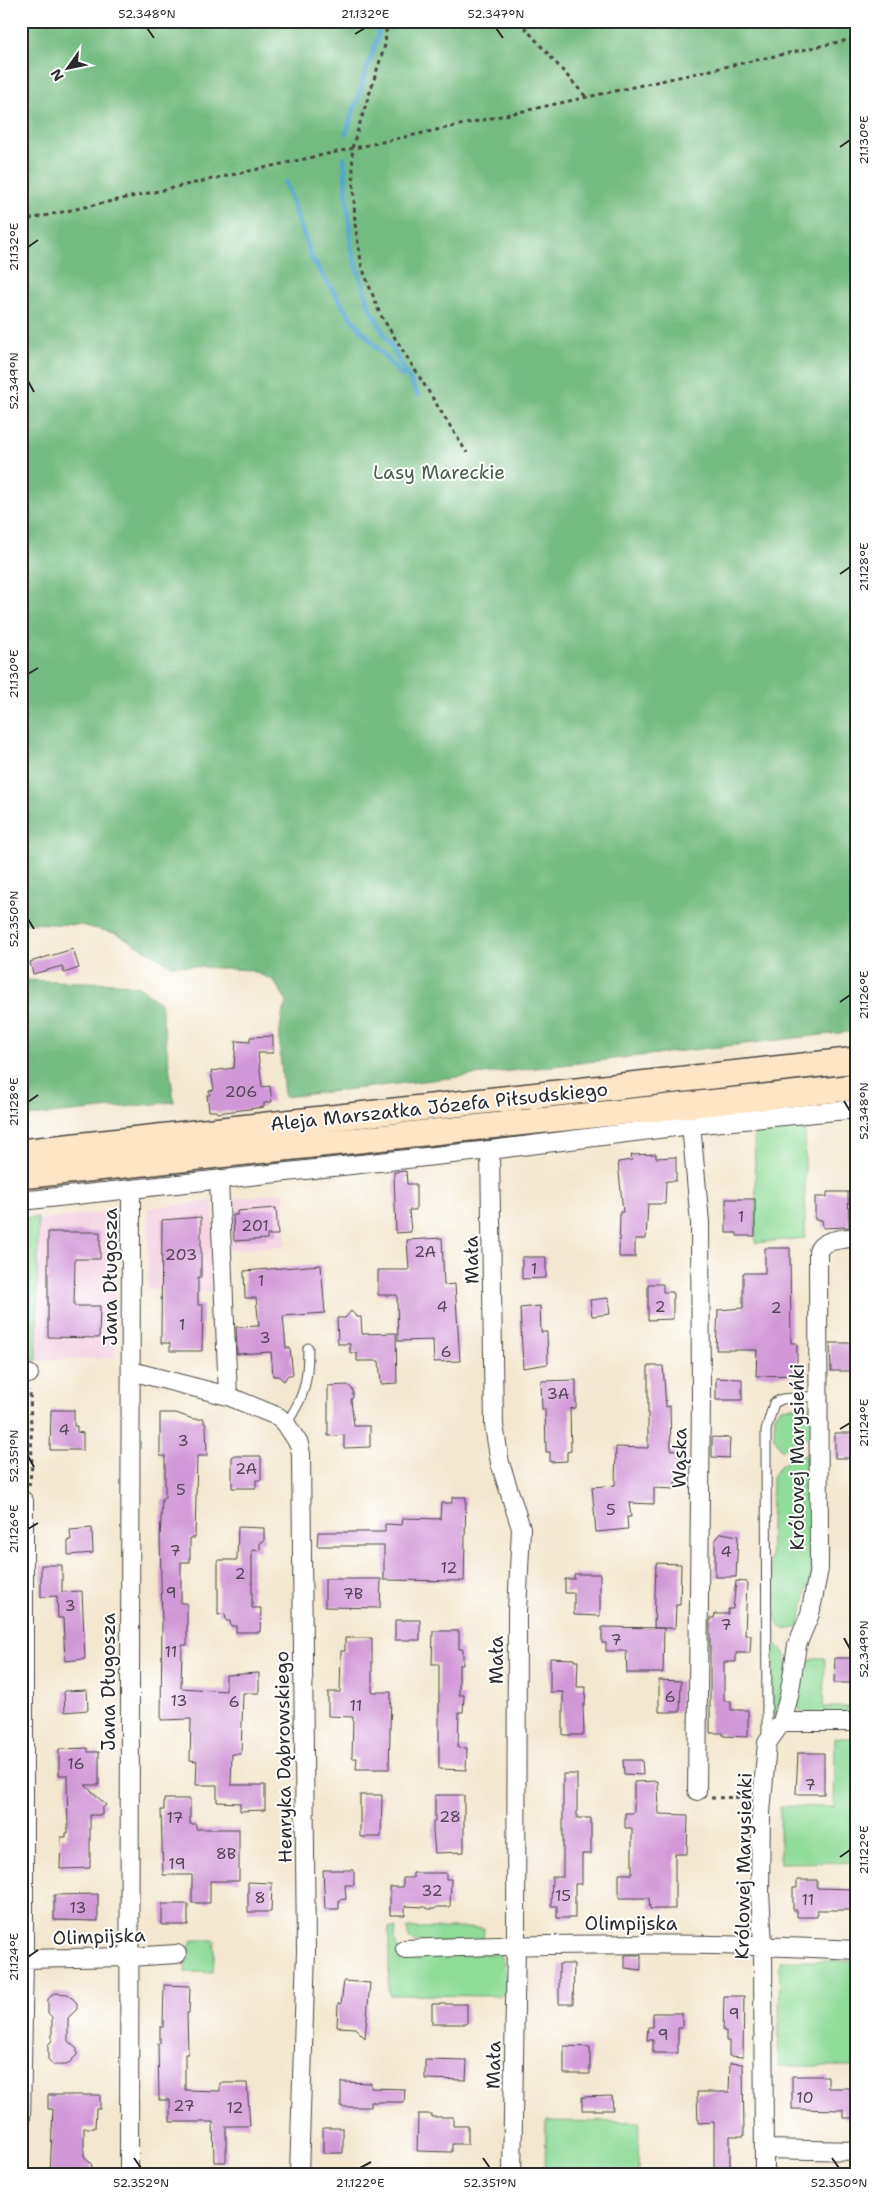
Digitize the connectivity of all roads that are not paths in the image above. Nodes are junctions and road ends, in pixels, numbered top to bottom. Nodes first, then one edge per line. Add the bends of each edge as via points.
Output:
1 (857, 1060) edge
2 (857, 1088) edge
3 (857, 1109) edge
4 (691, 1125) junction
5 (490, 1150) junction
6 (21, 1152) edge
7 (21, 1176) edge
8 (219, 1180) junction
9 (132, 1189) junction
10 (21, 1201) edge
11 (857, 1238) edge
12 (308, 1348) dead end
13 (131, 1371) junction
14 (228, 1396) junction
15 (818, 1396) junction
16 (286, 1424) junction
17 (24, 1501) road end
18 (782, 1722) junction
19 (857, 1722) edge
20 (767, 1743) junction
21 (697, 1791) road end
22 (516, 1944) junction
23 (763, 1945) junction
24 (405, 1949) dead end
25 (857, 1950) edge
26 (177, 1954) dead end
27 (129, 1957) junction
28 (22, 1959) edge
29 (21, 2120) edge
30 (765, 2149) junction
31 (857, 2151) edge
32 (129, 2175) edge
33 (299, 2175) edge
34 (512, 2175) edge
35 (764, 2175) edge

1 - 6 main road, Aleja Marszałka Józefa Piłsudskiego
2 - 7 main road, Aleja Marszałka Józefa Piłsudskiego
3 - 4 street
4 - 5 street
4 - 21 street, Wąska via 700,1223
5 - 8 street
5 - 22 street, Mała via 494,1425 500,1463 521,1528 517,1612
8 - 9 street
8 - 14 street
9 - 10 street
9 - 13 street, Jana Długosza
11 - 15 street, Królowej Marysieńki via 824,1244 819,1248
12 - 16 lane via 308,1379 304,1394
13 - 14 street
13 - 27 street, Jana Długosza
14 - 16 street
15 - 18 street, Królowej Marysieńki via 819,1569 810,1614 797,1645
15 - 20 lane via 782,1399 774,1403 766,1430
16 - 33 street, Henryka Dąbrowskiego via 299,1444 301,1454 306,1951
17 - 28 street
18 - 19 street
18 - 20 street, Królowej Marysieńki
20 - 23 street, Królowej Marysieńki via 760,1892
22 - 23 street, Olimpijska
22 - 24 street, Olimpijska
22 - 34 street, Mała
23 - 25 street, Olimpijska
23 - 30 street, Królowej Marysieńki
26 - 27 street, Olimpijska
27 - 28 street, Olimpijska
27 - 32 street, Jana Długosza
28 - 29 street
30 - 31 street
30 - 35 street, Królowej Marysieńki

